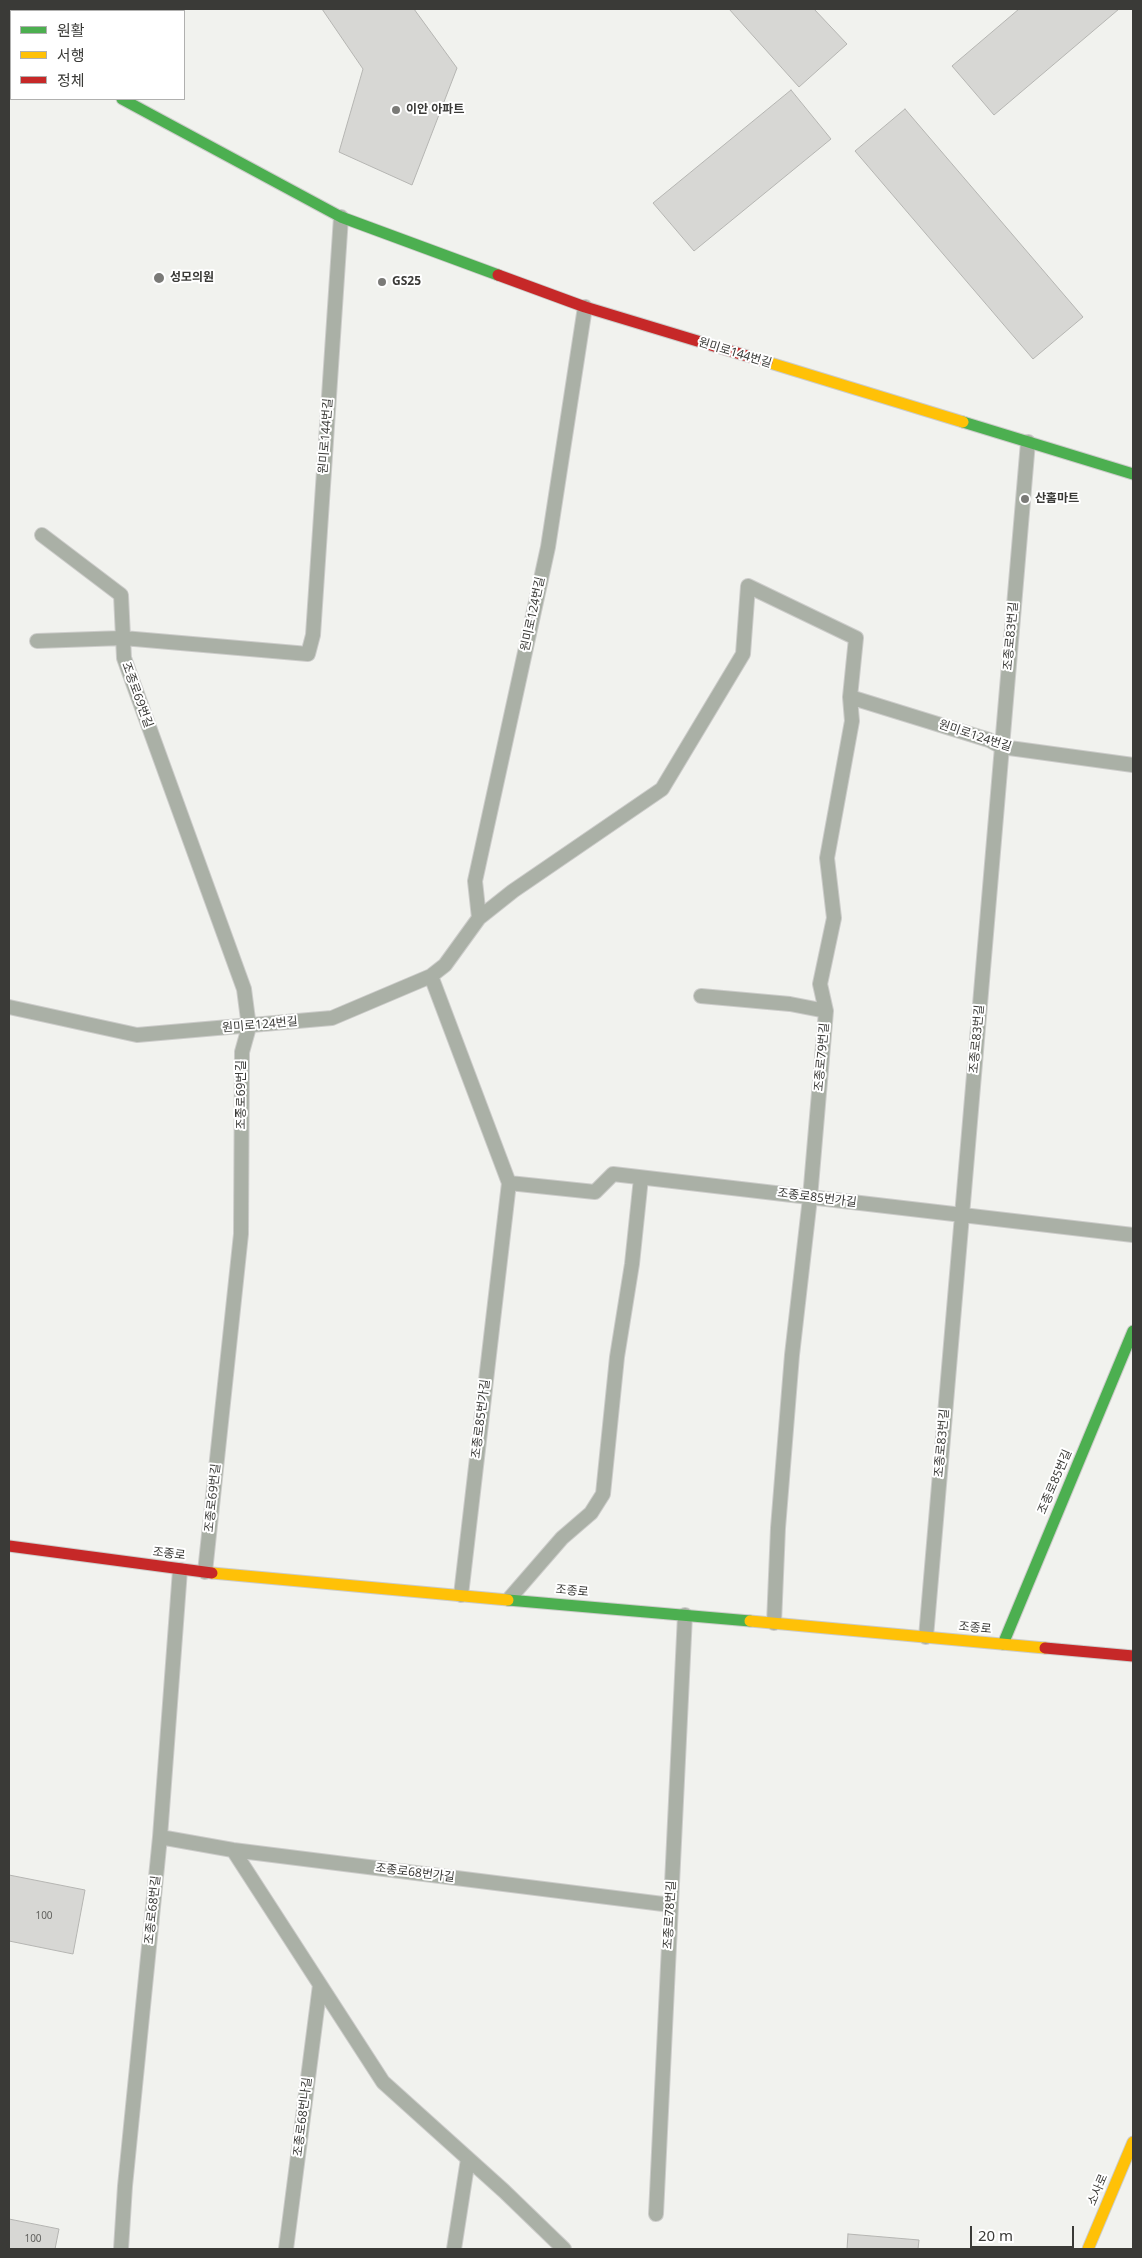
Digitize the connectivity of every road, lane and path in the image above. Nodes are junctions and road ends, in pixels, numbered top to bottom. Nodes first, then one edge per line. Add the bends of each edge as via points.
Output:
1 (124, 100) edge
2 (341, 217) junction
3 (585, 307) junction
4 (1028, 442) junction
5 (1133, 474) edge
6 (42, 535) dead end
7 (123, 638) junction
8 (37, 641) dead end
9 (850, 697) junction
10 (1002, 747) junction
11 (1133, 765) edge
12 (479, 918) junction
13 (431, 976) junction
14 (701, 996) dead end
15 (9, 1007) edge
16 (826, 1011) junction
17 (249, 1027) junction
18 (642, 1178) junction
19 (509, 1183) junction
20 (810, 1198) junction
21 (962, 1215) junction
22 (1133, 1235) edge
23 (1133, 1331) edge
24 (9, 1546) edge
25 (180, 1570) junction
26 (205, 1572) junction
27 (461, 1595) junction
28 (510, 1599) junction
29 (685, 1615) junction
30 (774, 1623) junction
31 (926, 1637) junction
32 (1003, 1644) junction
33 (1133, 1656) edge
34 (160, 1837) junction
35 (233, 1850) junction
36 (671, 1905) junction
37 (320, 1984) junction
38 (1133, 2142) edge
39 (468, 2159) junction
40 (656, 2214) dead end
41 (121, 2249) edge
42 (286, 2249) edge
43 (454, 2249) edge
44 (564, 2249) edge
45 (1088, 2249) edge

1 - 2 street, 원미로144번길
2 - 3 street, 원미로144번길
2 - 7 lane, 원미로144번길 via 313,635 308,654
3 - 4 street, 원미로144번길
3 - 12 lane, 원미로124번길 via 548,547 475,881
4 - 5 street, 원미로144번길
4 - 10 lane, 조종로83번길
6 - 7 lane, 조종로69번길 via 121,595
7 - 8 lane
7 - 17 lane, 조종로69번길 via 124,658 244,989
9 - 10 lane, 원미로124번길
9 - 12 lane, 원미로124번길 via 856,638 748,586 743,654 662,789
9 - 16 lane, 조종로79번길 via 852,721 827,858 834,918 820,984
10 - 11 lane, 원미로124번길
10 - 21 lane, 조종로83번길
12 - 13 lane, 원미로124번길 via 445,966
13 - 17 lane, 원미로124번길 via 332,1018
13 - 19 lane, 조종로85번가길
14 - 16 lane via 790,1004
15 - 17 lane, 원미로124번길 via 137,1035
16 - 20 lane, 조종로79번길
17 - 26 lane, 조종로69번길 via 242,1052 241,1234
18 - 19 lane, 조종로85번가길 via 613,1174 595,1192
18 - 20 lane, 조종로85번가길
18 - 28 lane via 617,1357 603,1494 591,1513 562,1538
19 - 27 lane, 조종로85번가길
20 - 21 lane, 조종로85번가길
20 - 30 lane, 조종로79번길 via 792,1355
21 - 22 lane, 조종로85번가길
21 - 31 lane, 조종로83번길
23 - 32 street, 조종로85번길
24 - 25 street, 조종로
25 - 26 street, 조종로
25 - 34 lane, 조종로68번길
26 - 27 street, 조종로
27 - 28 street, 조종로
28 - 29 street, 조종로
29 - 30 street, 조종로
29 - 36 lane, 조종로78번길
30 - 31 street, 조종로
31 - 32 street, 조종로
32 - 33 street, 조종로
34 - 35 lane, 조종로68번가길
34 - 41 lane, 조종로68번길
35 - 36 lane, 조종로68번가길
35 - 37 lane
36 - 40 lane, 조종로78번길
37 - 39 lane via 384,2082
37 - 42 lane, 조종로68번나길
38 - 45 street, 소사로
39 - 43 lane
39 - 44 lane

